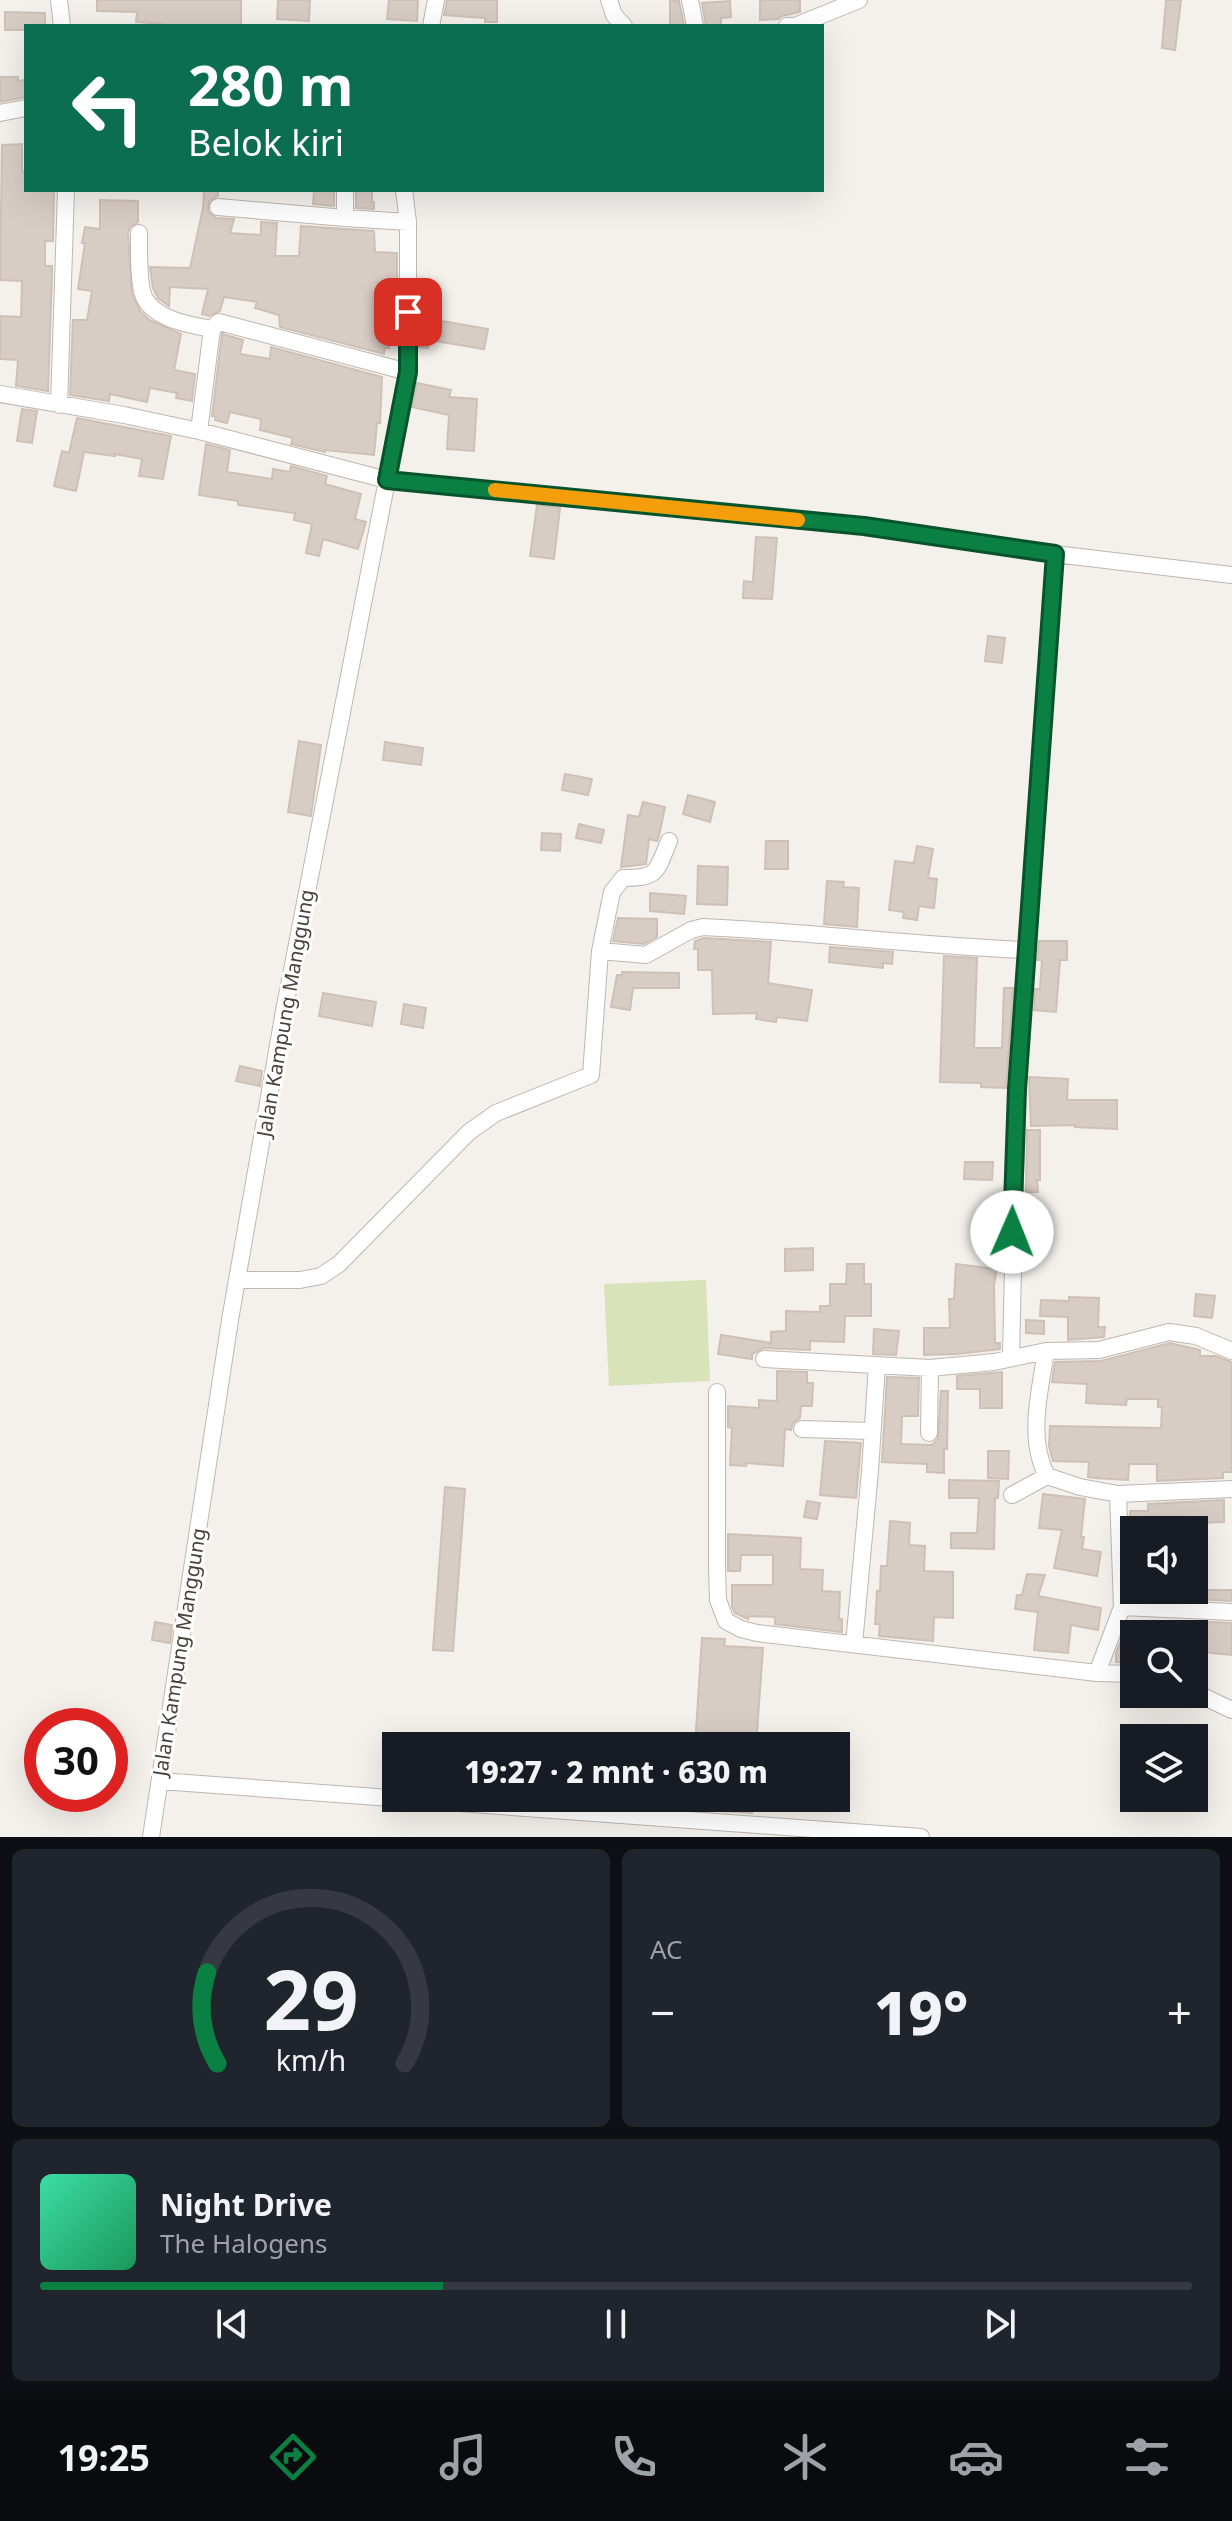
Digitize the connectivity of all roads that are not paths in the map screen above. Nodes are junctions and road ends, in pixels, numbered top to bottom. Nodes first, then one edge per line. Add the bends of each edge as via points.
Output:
1 (59, 0) edge
2 (436, 0) edge
3 (609, 0) edge
4 (690, 0) edge
5 (859, 0) edge
6 (62, 24) edge
7 (431, 24) edge
8 (622, 24) edge
9 (695, 24) edge
10 (800, 24) edge
11 (24, 108) edge
12 (0, 113) edge
13 (66, 192) edge
14 (345, 192) edge
15 (404, 192) edge
16 (218, 207) dead end
17 (345, 218) junction
18 (408, 222) junction
19 (139, 233) dead end
20 (212, 329) junction
21 (408, 372) junction
22 (0, 394) edge
23 (59, 405) junction
24 (199, 431) junction
25 (387, 480) junction
26 (1055, 554) junction
27 (1232, 575) edge
28 (669, 841) dead end
29 (1027, 950) junction
30 (600, 951) junction
31 (238, 1280) junction
32 (1046, 1351) junction
33 (1232, 1351) edge
34 (1011, 1357) junction
35 (764, 1359) dead end
36 (877, 1365) junction
37 (930, 1368) junction
38 (717, 1392) dead end
39 (802, 1429) dead end
40 (872, 1431) junction
41 (929, 1433) dead end
42 (1047, 1476) junction
43 (1232, 1489) edge
44 (1118, 1494) junction
45 (1012, 1495) dead end
46 (1122, 1607) junction
47 (1232, 1612) edge
48 (854, 1644) junction
49 (1097, 1673) junction
50 (1120, 1674) edge
51 (1208, 1699) edge
52 (1232, 1710) edge
53 (160, 1781) junction
54 (151, 1837) edge
55 (921, 1837) edge

1 - 6 street
2 - 7 street
3 - 8 street
4 - 9 street
5 - 10 street
11 - 12 street
13 - 23 street
14 - 17 street
15 - 18 street, Jalan Kampung Manggung
16 - 17 street
17 - 18 street
18 - 21 street, Jalan Kampung Manggung
19 - 20 street via 145,299 171,318
20 - 21 street via 223,322
20 - 24 street
21 - 25 street, Jalan Kampung Manggung
22 - 23 street
23 - 24 street
24 - 25 street
25 - 26 street via 864,526
25 - 31 street, Jalan Kampung Manggung via 284,1011
26 - 27 street
26 - 29 street
28 - 30 street via 652,874 616,883
29 - 30 street via 698,927 646,955
29 - 34 street via 1014,1140
30 - 31 street via 591,1075 496,1113 469,1132 321,1276
31 - 53 street, Jalan Kampung Manggung
32 - 33 street via 1099,1350 1169,1332
32 - 34 street
32 - 42 street via 1036,1414 1039,1460
34 - 37 street
35 - 36 street
36 - 37 street
36 - 40 street
37 - 41 street
38 - 48 street via 717,1568 723,1617 757,1633
39 - 40 street
40 - 48 street
42 - 44 street
42 - 45 street
43 - 44 street
44 - 46 street
46 - 47 street
46 - 49 street
48 - 49 street
49 - 50 street
51 - 52 street
53 - 54 street, Jalan Kampung Manggung
53 - 55 street

